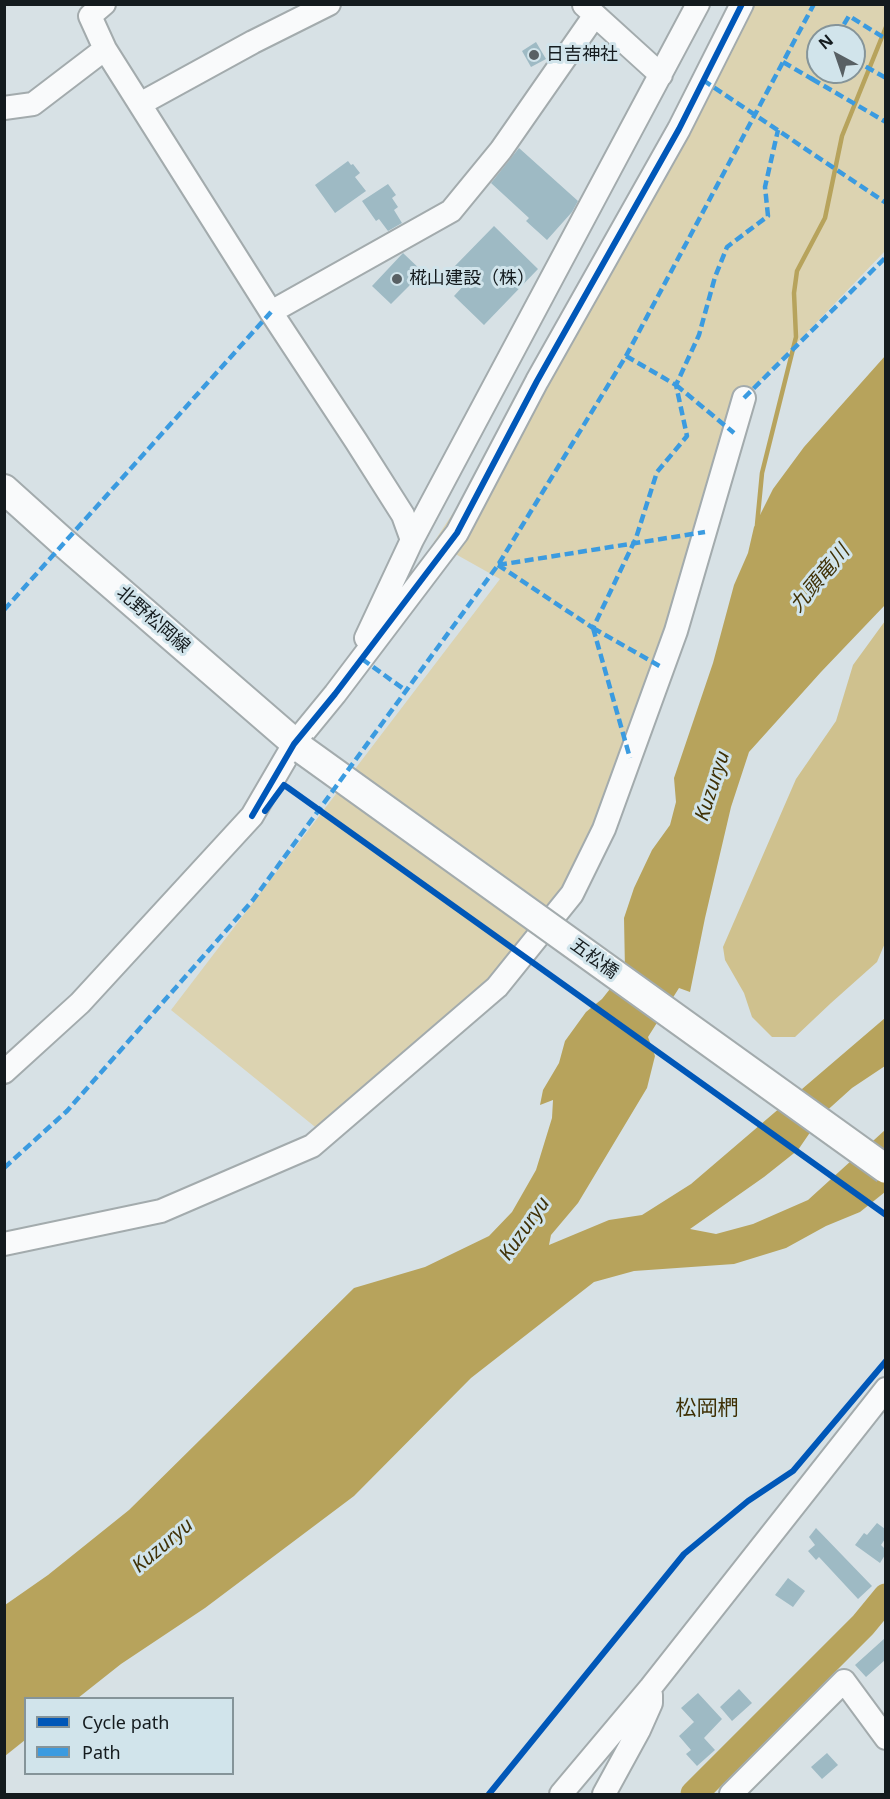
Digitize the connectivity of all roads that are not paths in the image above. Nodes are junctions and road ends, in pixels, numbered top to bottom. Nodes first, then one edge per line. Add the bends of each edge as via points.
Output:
1 (104, 4) edge
2 (329, 4) edge
3 (699, 4) edge
4 (742, 4) edge
5 (589, 10) edge
6 (105, 49) junction
7 (661, 75) junction
8 (140, 104) junction
9 (4, 108) edge
10 (271, 312) junction
11 (744, 398) dead end
12 (4, 489) edge
13 (412, 540) junction
14 (347, 679) junction
15 (298, 747) junction
16 (4, 1072) edge
17 (885, 1169) edge
18 (4, 1244) edge
19 (878, 1384) edge
20 (651, 1687) junction
21 (885, 1738) edge
22 (561, 1794) edge
23 (604, 1794) edge
24 (730, 1794) edge

1 - 6 street via 90,16
2 - 8 street
3 - 7 street
4 - 14 street via 679,129 537,381 457,533
5 - 7 street
5 - 10 street via 501,150 451,211
6 - 8 street
6 - 9 street via 33,104
7 - 13 street
8 - 10 street
10 - 13 street via 357,441 397,506
11 - 18 street via 676,631 604,829 572,894 497,987 312,1146 161,1211
12 - 15 main road, 北野松岡線
13 - 14 street
14 - 15 street
15 - 16 street via 252,816 80,1003
15 - 17 main road, 五松橋, bridge
19 - 20 street
20 - 22 street
20 - 23 street via 651,1703
21 - 24 street via 844,1681

